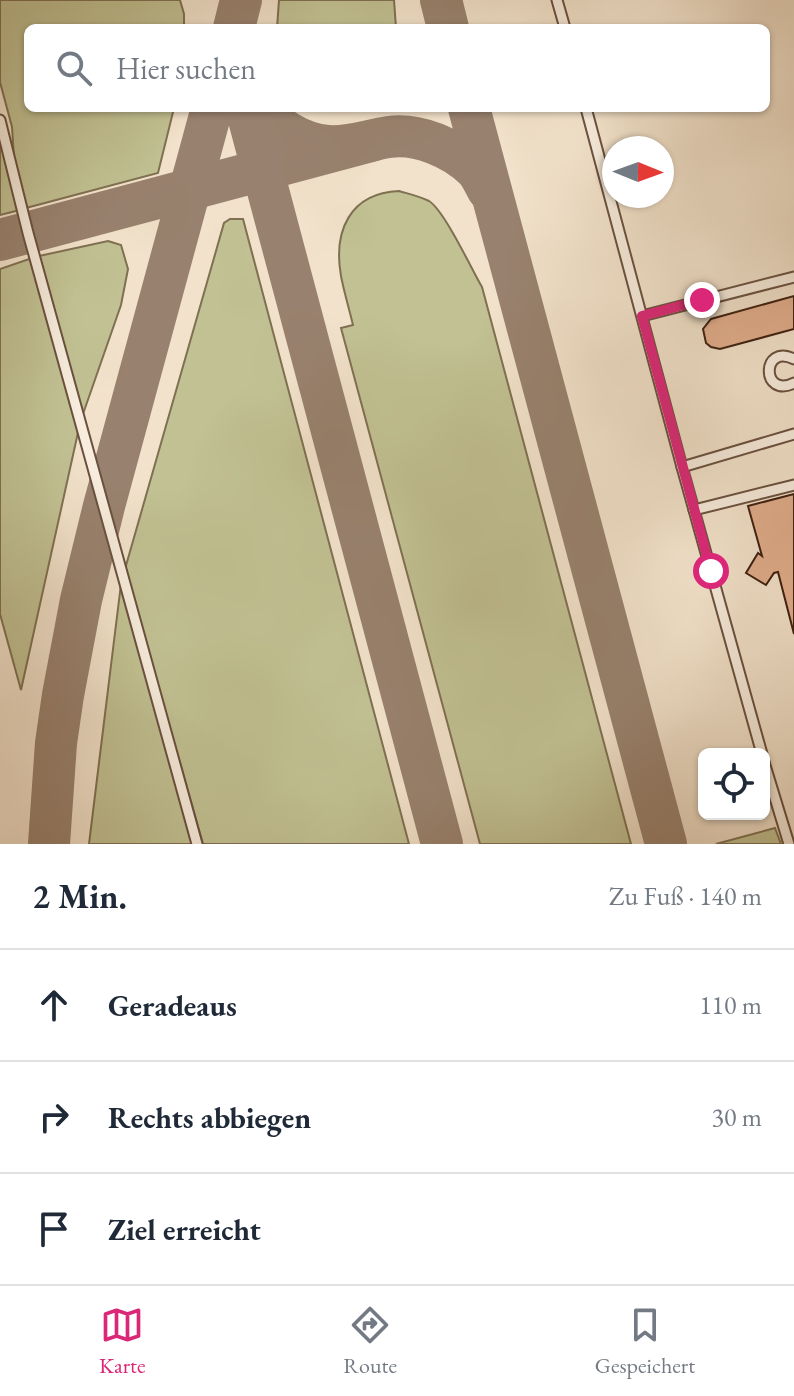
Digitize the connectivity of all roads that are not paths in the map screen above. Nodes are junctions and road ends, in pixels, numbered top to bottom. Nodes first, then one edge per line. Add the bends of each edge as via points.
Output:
1 (557, 0) edge
2 (564, 24) edge
3 (587, 112) edge
4 (0, 120) edge
5 (794, 277) edge
6 (642, 316) junction
7 (794, 359) edge
8 (794, 383) edge
9 (794, 434) edge
10 (682, 467) junction
11 (794, 485) edge
12 (694, 510) junction
13 (760, 748) edge
14 (770, 780) edge
15 (790, 838) edge
16 (197, 844) edge

1 - 2 lane
3 - 6 lane
4 - 16 lane
5 - 6 lane
6 - 10 lane
7 - 8 lane via 776,358 769,370 778,385
9 - 10 lane
10 - 12 lane
11 - 12 lane
12 - 13 lane
14 - 15 lane

